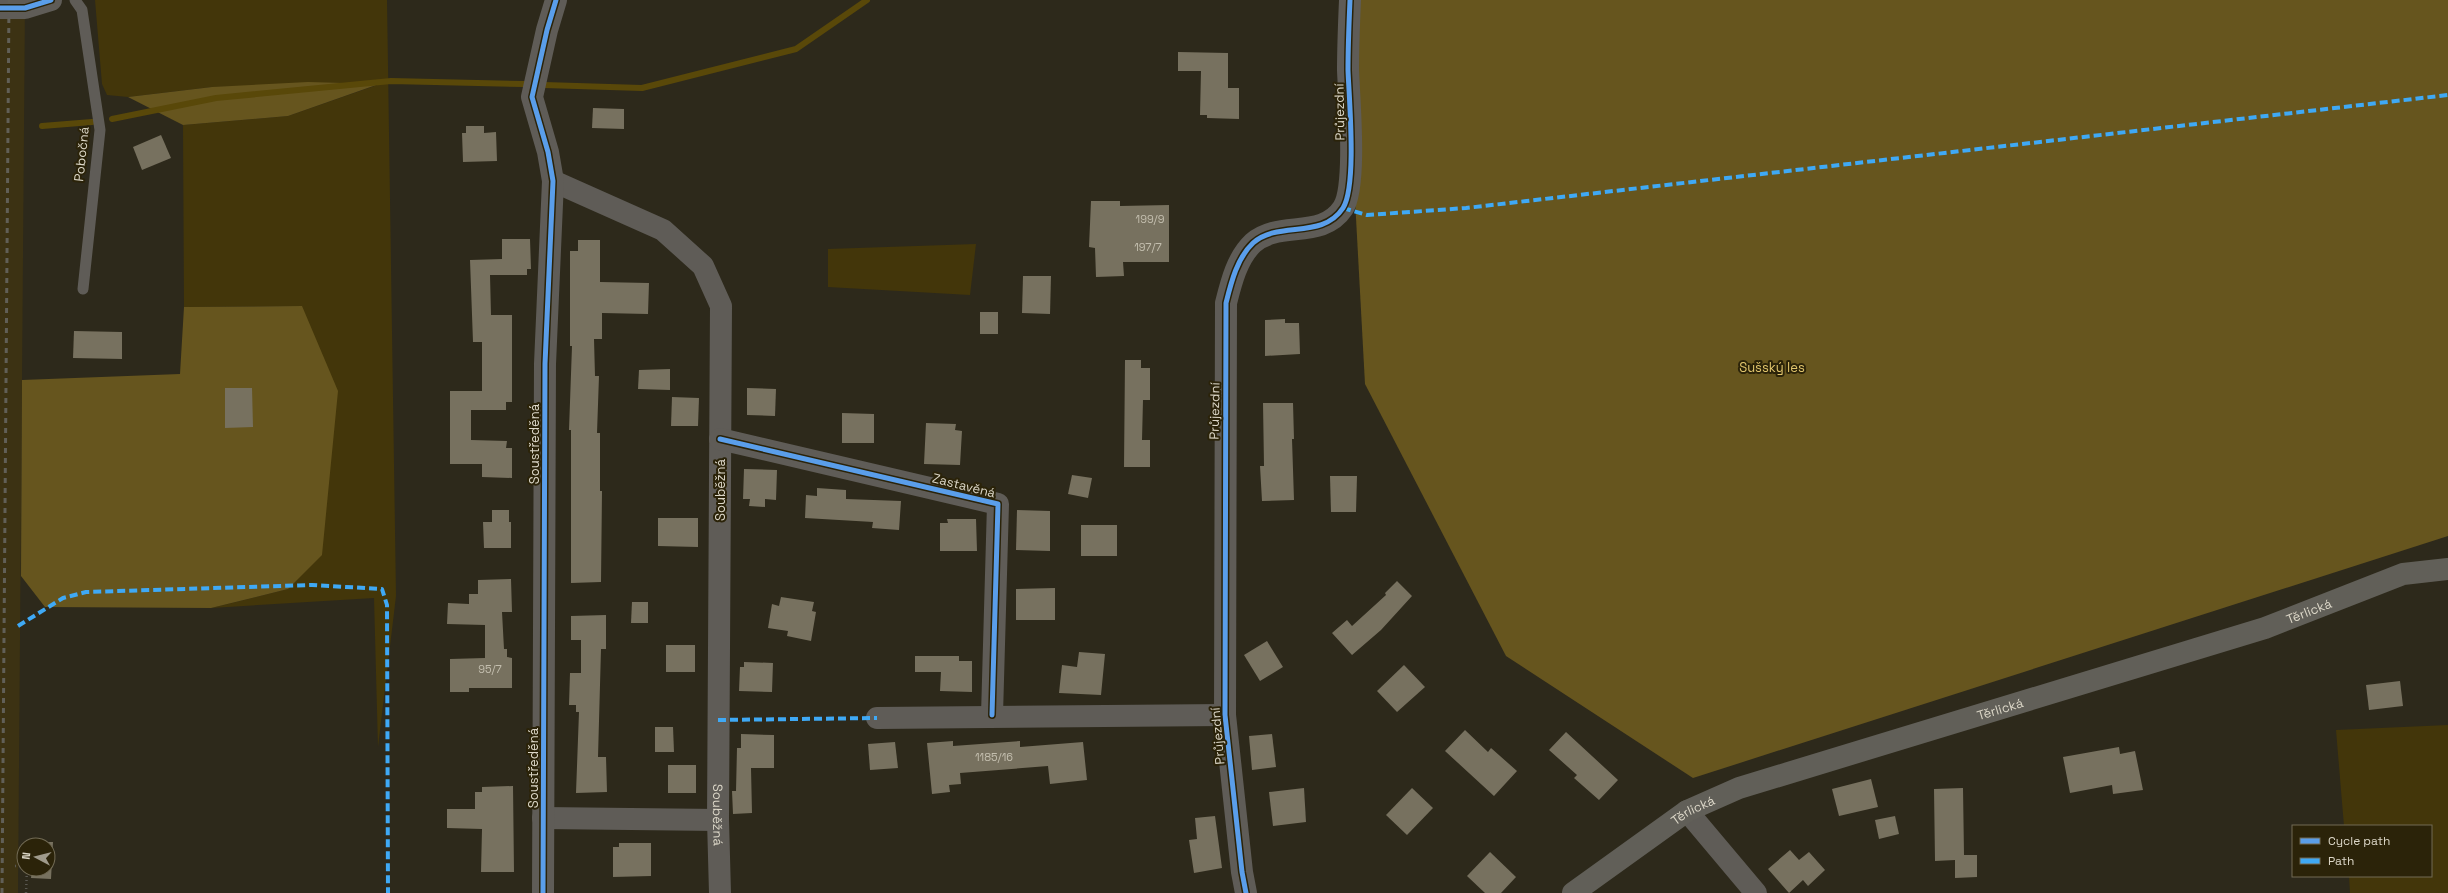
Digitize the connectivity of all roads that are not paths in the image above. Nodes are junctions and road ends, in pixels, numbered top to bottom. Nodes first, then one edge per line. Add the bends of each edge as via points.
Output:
1 (51, 0) edge
2 (75, 0) edge
3 (556, 0) edge
4 (1350, 0) edge
5 (0, 8) edge
6 (553, 181) junction
7 (83, 289) dead end
8 (720, 439) junction
9 (2448, 569) edge
10 (992, 715) junction
11 (1225, 715) junction
12 (877, 718) dead end
13 (1687, 811) junction
14 (543, 818) junction
15 (718, 820) junction
16 (543, 893) edge
17 (720, 893) edge
18 (1246, 893) edge
19 (1573, 893) edge
20 (1756, 893) edge

1 - 5 street via 25,8
2 - 7 lane, Pobočná via 82,10 100,130
3 - 6 street, Soustředěná via 532,97 548,152
4 - 11 street, Průjezdní via 1348,70 1352,123 1348,188 1344,208 1329,222 1308,229 1266,234 1253,243 1242,259 1226,303
6 - 8 street, Souběžná via 662,230 703,266 721,306
6 - 14 street, Soustředěná via 545,364
8 - 10 street, Zastavěná via 998,504
8 - 15 street, Souběžná
9 - 13 main road, Těrlická via 2403,574 2265,628 1739,788
10 - 11 street
10 - 12 street
11 - 18 street, Průjezdní
13 - 19 main road, Těrlická
13 - 20 street
14 - 15 street
14 - 16 street, Soustředěná
15 - 17 street, Souběžná

